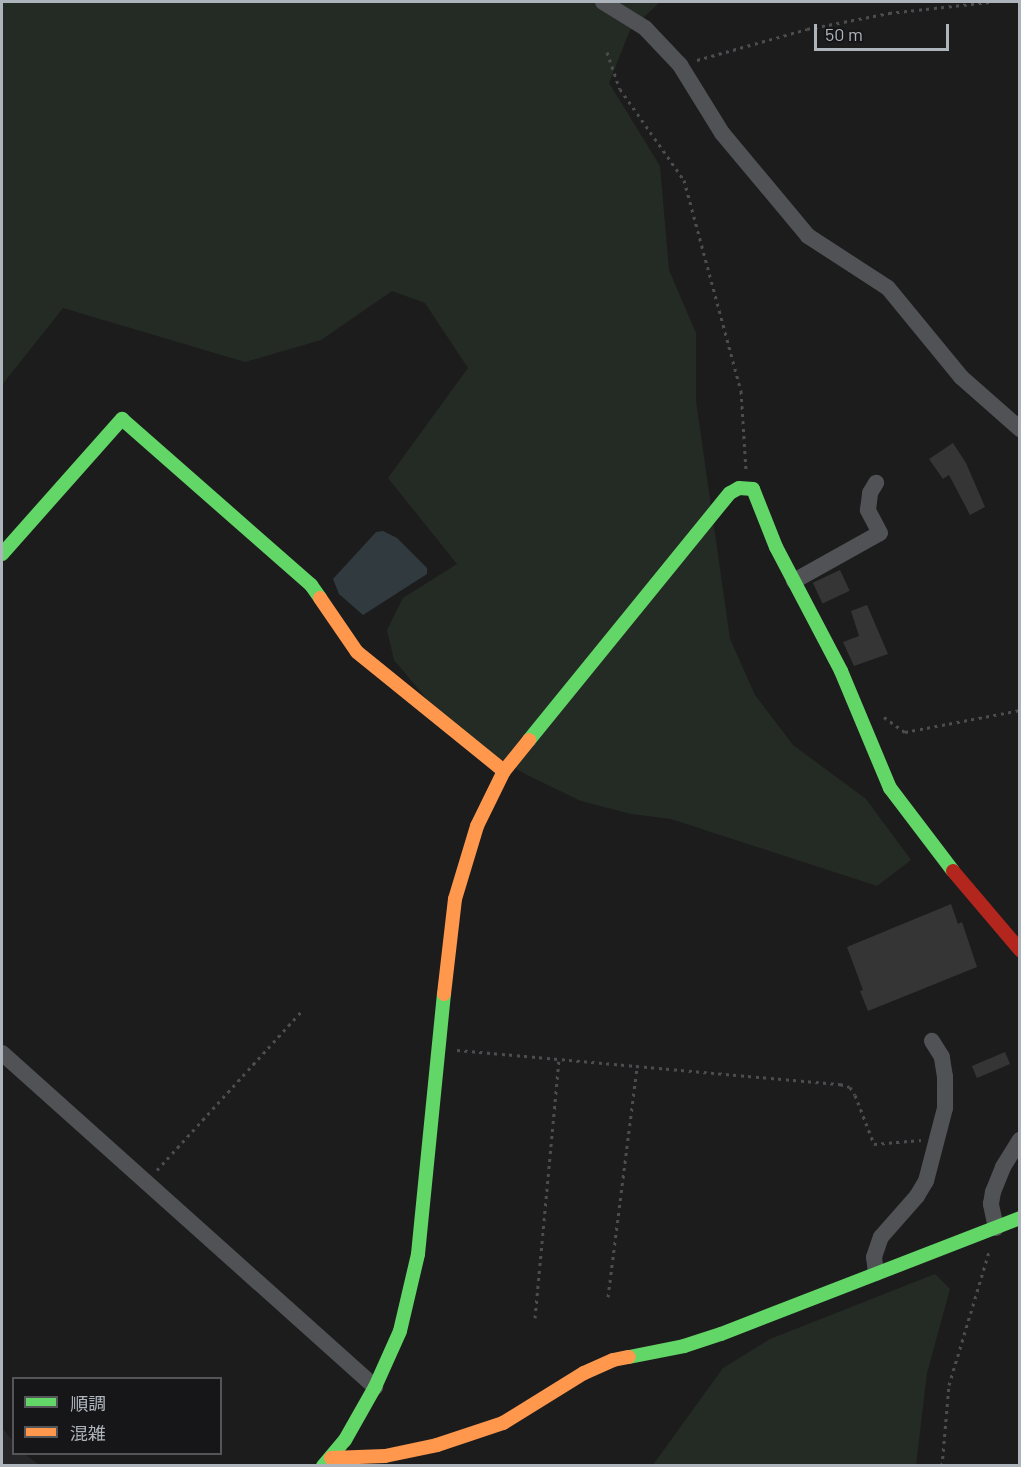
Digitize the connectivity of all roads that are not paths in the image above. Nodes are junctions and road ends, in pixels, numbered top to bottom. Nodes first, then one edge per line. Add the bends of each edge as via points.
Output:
1 (603, 2) edge
2 (1020, 429) edge
3 (876, 483) dead end
4 (2, 554) edge
5 (794, 581) junction
6 (504, 771) junction
7 (1020, 950) edge
8 (933, 1041) dead end
9 (2, 1053) edge
10 (1020, 1140) edge
11 (1020, 1218) edge
12 (996, 1228) junction
13 (876, 1273) junction
14 (375, 1387) junction
15 (327, 1462) edge

1 - 2 street via 645,28 680,65 722,133 808,236 888,288 961,377
3 - 5 street via 868,510 880,533
4 - 6 street via 122,419 310,585 357,652
5 - 6 street via 753,489 747,486 730,493
5 - 7 street via 841,671 890,788 971,896
6 - 14 street via 477,826 455,899 418,1254 400,1330
8 - 13 street via 942,1057 945,1108 921,1189 878,1245 874,1257
9 - 14 street
10 - 12 street via 993,1192
11 - 12 street
12 - 13 street
13 - 15 street via 721,1334 614,1360 584,1373 503,1423 437,1445 386,1456
14 - 15 street via 345,1440

